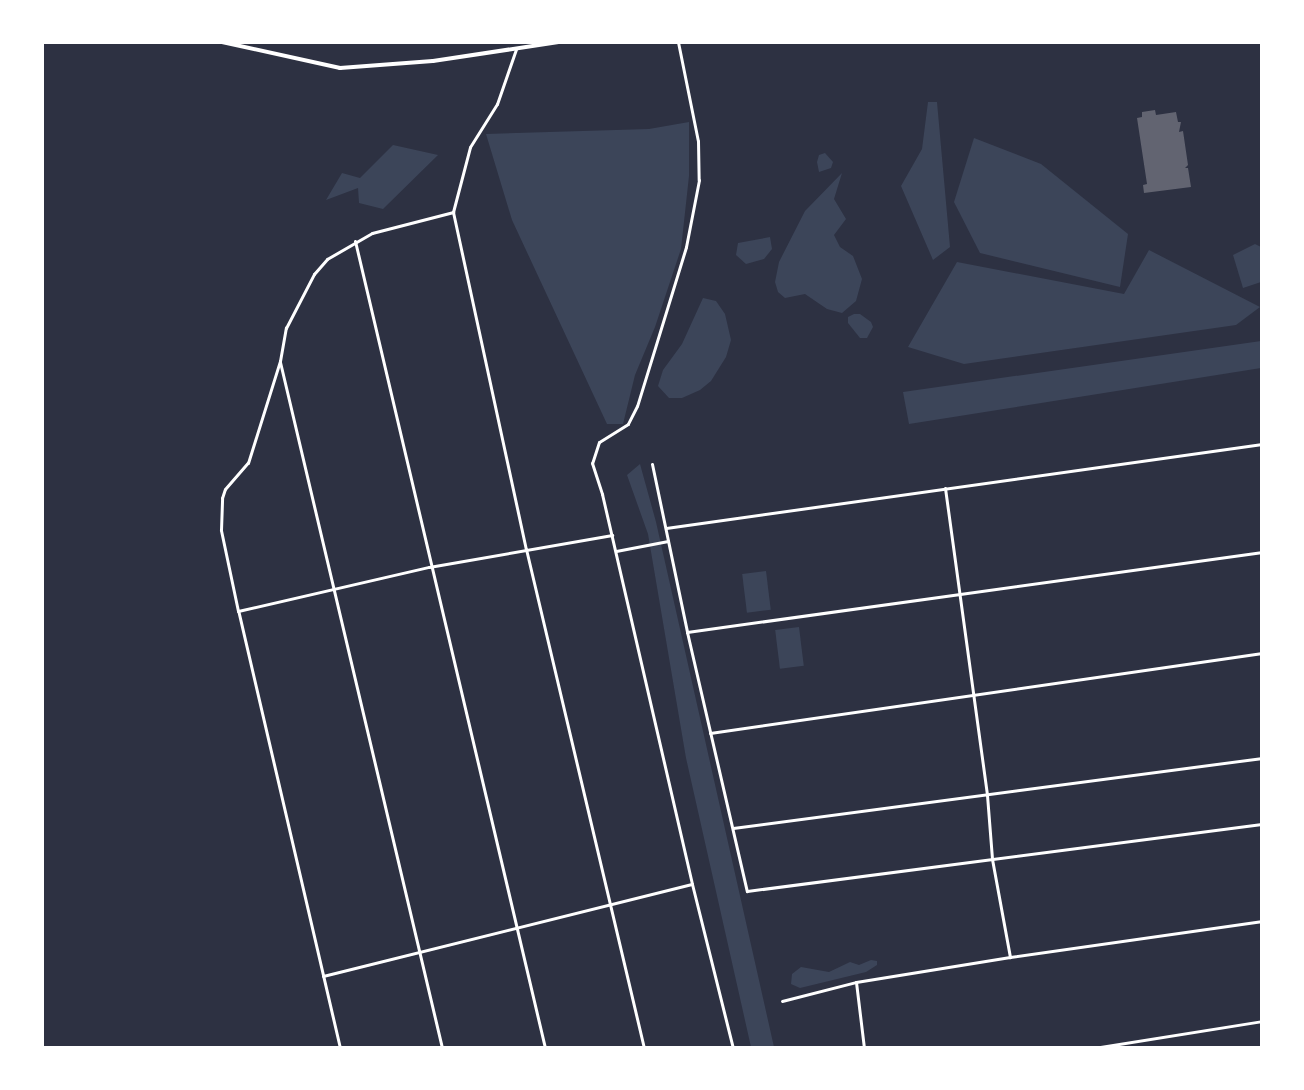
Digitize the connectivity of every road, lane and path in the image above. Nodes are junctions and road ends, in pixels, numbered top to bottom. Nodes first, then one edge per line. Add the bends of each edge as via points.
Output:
1 (222, 42) edge
2 (559, 42) edge
3 (678, 42) edge
4 (516, 49) junction
5 (453, 212) junction
6 (355, 241) junction
7 (280, 361) junction
8 (1262, 444) edge
9 (652, 464) dead end
10 (945, 488) junction
11 (666, 528) junction
12 (612, 535) junction
13 (668, 541) junction
14 (526, 549) junction
15 (616, 551) junction
16 (1262, 552) edge
17 (429, 567) junction
18 (334, 587) junction
19 (958, 593) junction
20 (238, 611) junction
21 (687, 632) junction
22 (1262, 653) edge
23 (972, 695) junction
24 (710, 733) junction
25 (1262, 758) edge
26 (987, 794) junction
27 (1262, 824) edge
28 (733, 828) junction
29 (992, 859) junction
30 (692, 884) junction
31 (612, 903) junction
32 (1262, 921) edge
33 (516, 926) junction
34 (419, 950) junction
35 (1010, 957) junction
36 (323, 976) junction
37 (856, 982) junction
38 (782, 1001) dead end
39 (1262, 1021) edge
40 (340, 1048) edge
41 (442, 1048) edge
42 (545, 1048) edge
43 (644, 1048) edge
44 (733, 1048) edge
45 (864, 1048) edge
46 (1094, 1048) edge

1 - 4 street via 340,68
2 - 4 street
3 - 12 street via 698,141 698,180 675,289 637,406 628,424 599,442 592,457
4 - 5 street via 497,104 470,147
5 - 6 street via 372,232
5 - 14 street
6 - 7 street via 327,259 314,274 286,328
6 - 17 street
7 - 18 street
7 - 20 street via 248,463 222,498 220,530
8 - 10 street
9 - 11 street
10 - 11 street
10 - 19 street
11 - 13 street
12 - 14 street
12 - 15 street
13 - 15 street
13 - 21 street
14 - 17 street
14 - 31 street
15 - 30 street
16 - 19 street
17 - 18 street
17 - 33 street
18 - 20 street
18 - 34 street
19 - 21 street
19 - 23 street
20 - 36 street
21 - 24 street
22 - 23 street
23 - 24 street
23 - 26 street
24 - 28 street
25 - 26 street
26 - 28 street
26 - 29 street
27 - 29 street
28 - 29 street via 747,890
29 - 35 street
30 - 31 street
30 - 44 street
31 - 33 street
31 - 43 street
32 - 35 street
33 - 34 street
33 - 42 street
34 - 36 street
34 - 41 street
35 - 37 street
36 - 40 street
37 - 38 street
37 - 45 street
39 - 46 street

